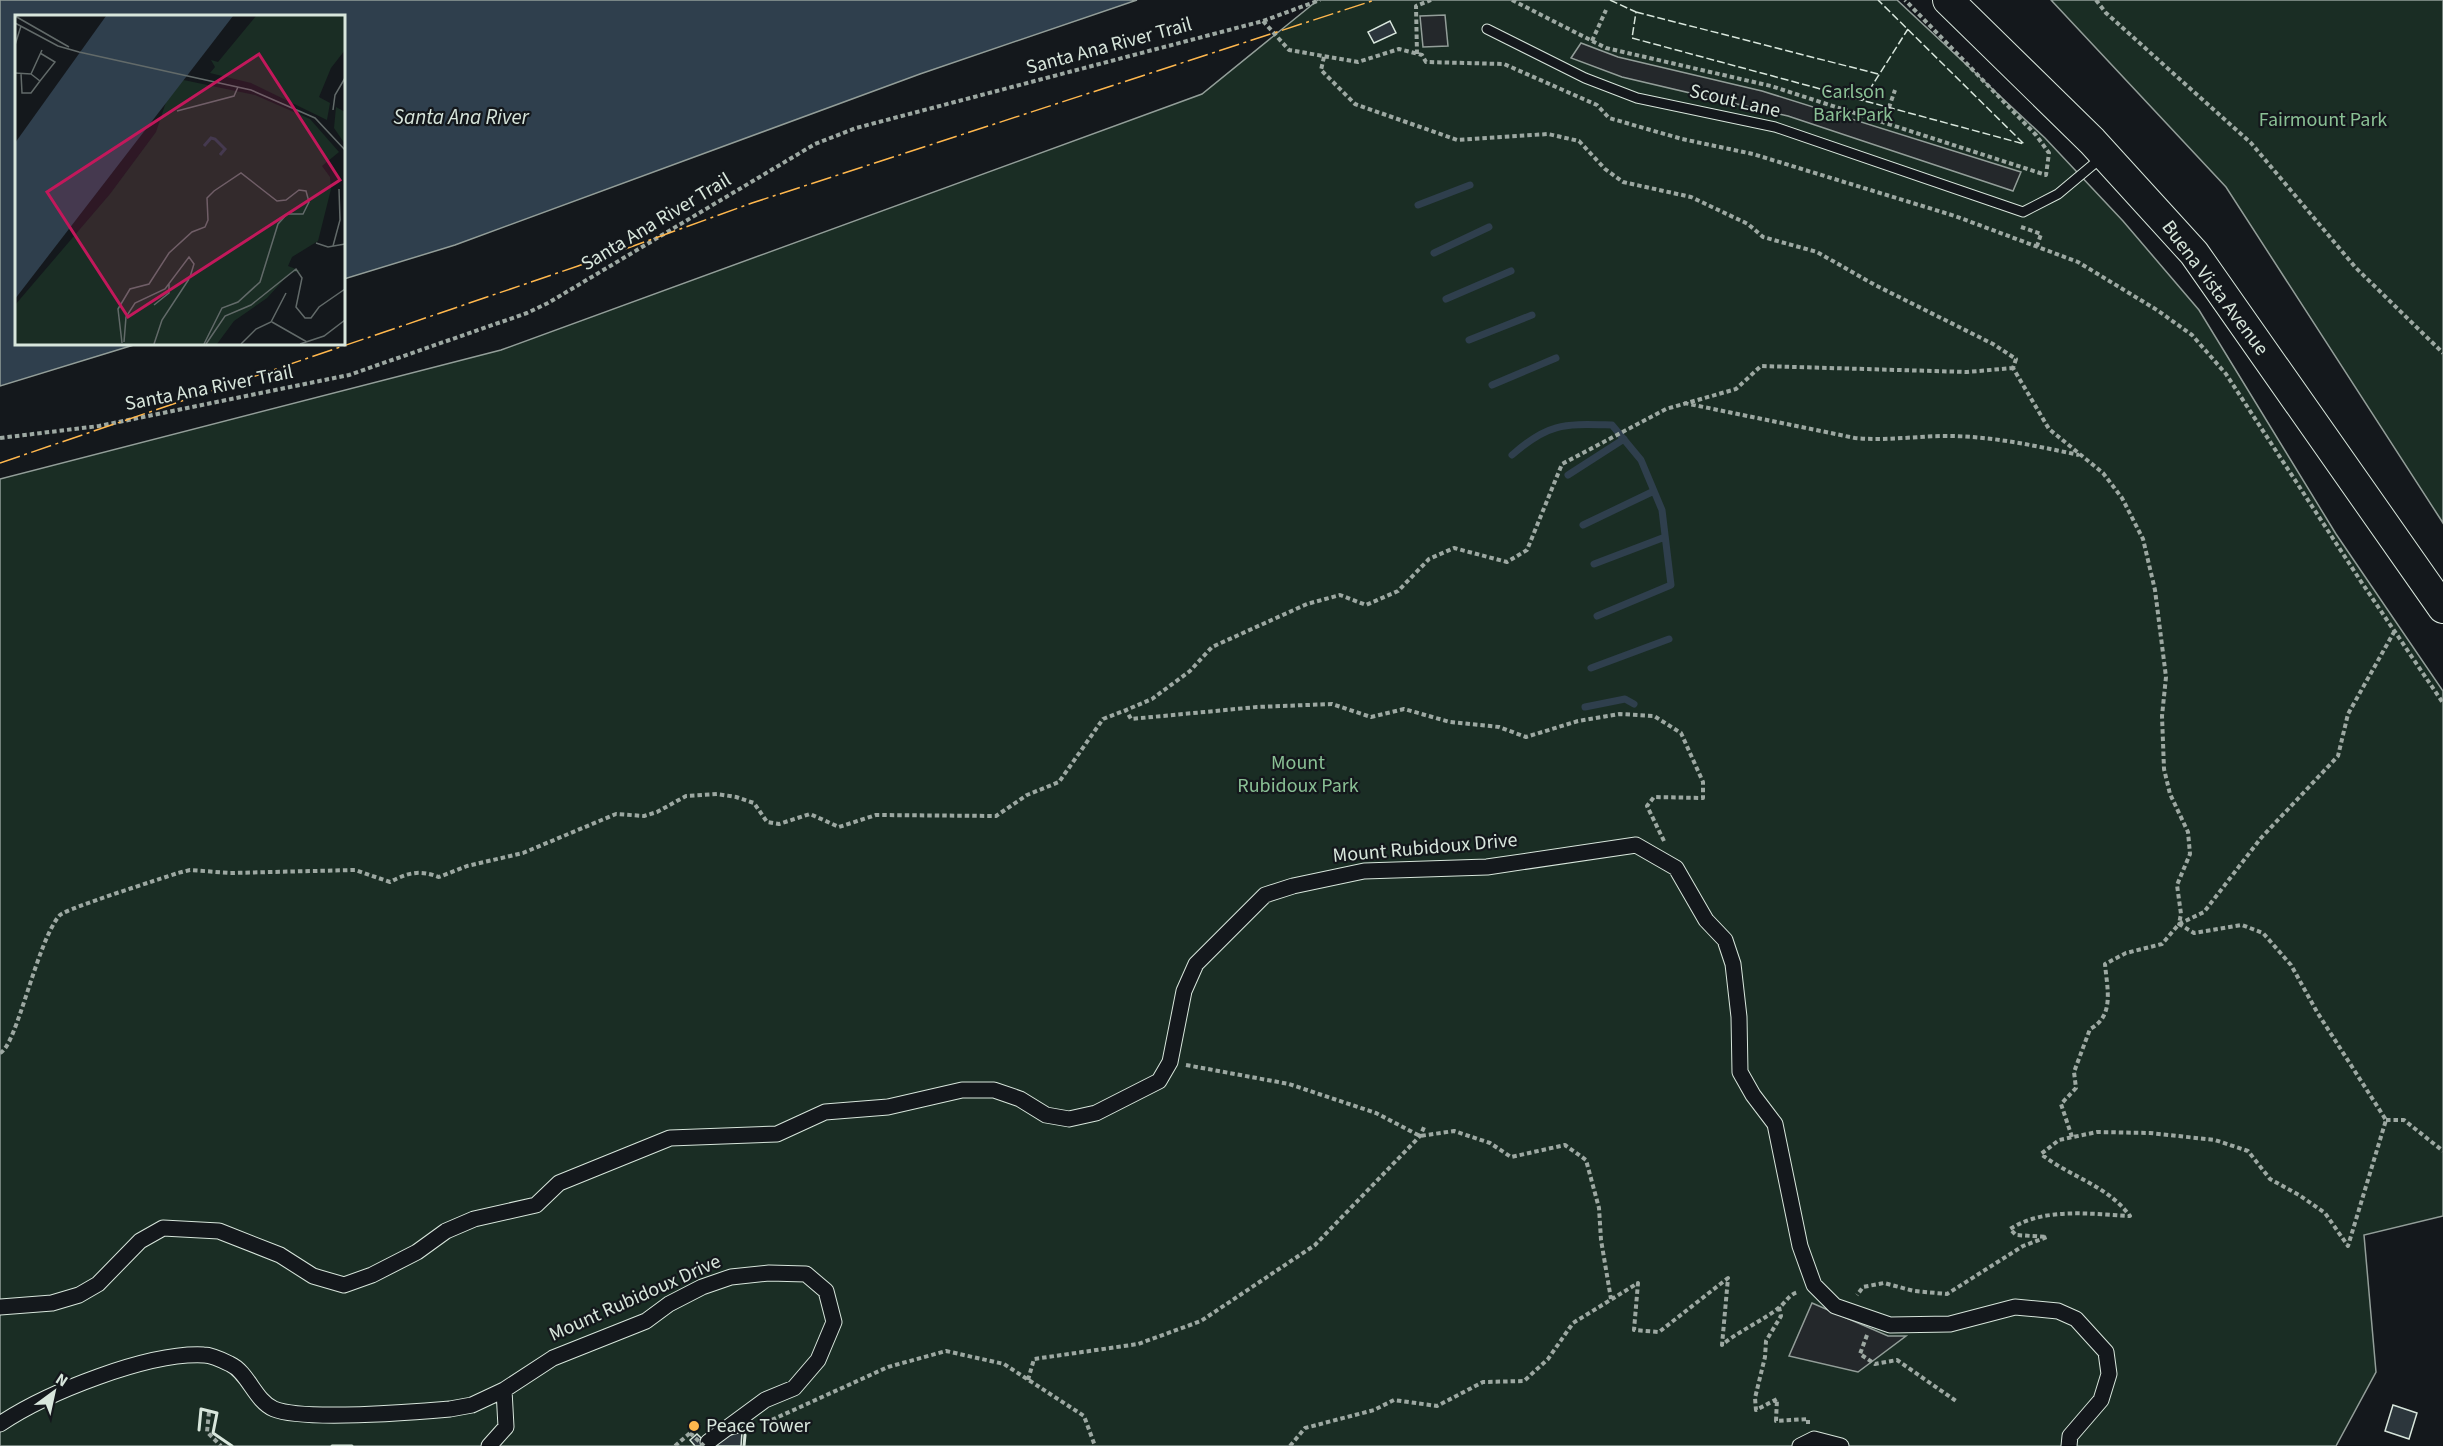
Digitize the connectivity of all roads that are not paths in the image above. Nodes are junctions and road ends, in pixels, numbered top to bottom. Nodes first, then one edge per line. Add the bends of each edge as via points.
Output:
1 (1948, 0) edge
2 (1487, 29) dead end
3 (2104, 155) junction
4 (2443, 608) edge
5 (0, 1307) edge
6 (504, 1390) junction
7 (0, 1424) edge
8 (706, 1444) edge
9 (1804, 1444) edge
10 (489, 1446) edge
11 (1842, 1446) edge
12 (2069, 1446) edge

1 - 3 main road, Buena Vista Avenue
2 - 3 lane, Scout Lane via 1586,78 1637,98 1775,127 2024,212 2058,194
3 - 4 main road, Buena Vista Avenue via 2194,253
5 - 12 street, Mount Rubidoux Drive via 52,1303 79,1295 98,1284 140,1241 163,1228 219,1231 280,1254 313,1276 344,1285 417,1252 446,1231 536,1204 559,1183 670,1138 777,1134 825,1112 888,1107 962,1090 994,1090 1020,1099 1046,1115 1069,1119 1096,1113 1159,1081 1170,1062 1184,991 1196,964 1265,895 1293,885 1364,871 1487,867 1636,845 1676,868 1706,920 1725,940 1733,964 1740,1072 1775,1124 1800,1246 1814,1285 1835,1306 1890,1325 1950,1324 2015,1307 2058,1311 2076,1319 2106,1352 2109,1374 2102,1400 2070,1436
6 - 7 street, Mount Rubidoux Drive via 450,1409 304,1414 273,1409 233,1365 207,1355 182,1356 135,1365 22,1409
6 - 8 street, Mount Rubidoux Drive via 553,1358 646,1321 702,1287 731,1277 806,1274 826,1291 834,1322 818,1360 794,1388 765,1400
6 - 10 street via 506,1427
9 - 11 street via 1814,1439

